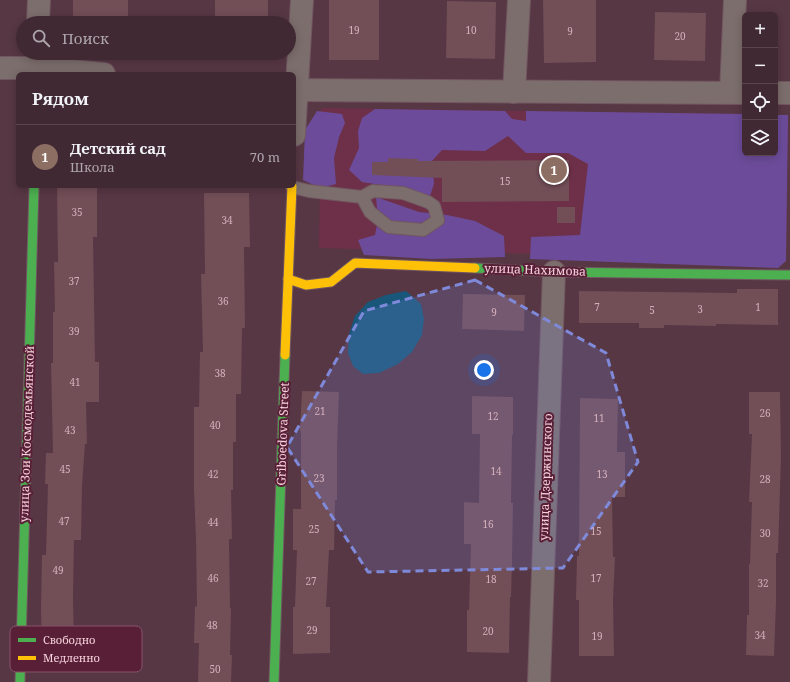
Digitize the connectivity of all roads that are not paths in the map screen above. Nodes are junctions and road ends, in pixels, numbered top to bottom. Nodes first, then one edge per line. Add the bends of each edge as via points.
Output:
1 (39, 0) edge
2 (302, 0) edge
3 (519, 0) edge
4 (735, 0) edge
5 (38, 16) edge
6 (37, 65) edge
7 (0, 68) edge
8 (89, 72) edge
9 (296, 77) edge
10 (296, 90) edge
11 (514, 92) junction
12 (738, 92) edge
13 (778, 93) edge
14 (790, 93) edge
15 (34, 188) edge
16 (292, 188) edge
17 (296, 188) edge
18 (362, 197) junction
19 (554, 272) junction
20 (790, 275) edge
21 (288, 279) junction
22 (22, 626) edge
23 (20, 672) edge
24 (20, 682) edge
25 (274, 682) edge
26 (539, 682) edge

1 - 5 street
2 - 9 street
3 - 11 street
4 - 12 street
6 - 7 street
6 - 8 street
10 - 11 street
11 - 12 street
13 - 14 street
15 - 22 street, улица Зои Космодемьянской
16 - 21 street, Griboedova Street
17 - 18 lane
18 - 18 lane via 373,191 403,193 434,206 438,220 423,230 389,227 370,212
19 - 20 street, улица Нахимова
19 - 21 street, улица Нахимова via 355,263 331,282 306,286
19 - 26 street, улица Дзержинского
21 - 25 street, Griboedova Street
23 - 24 street, улица Зои Космодемьянской

